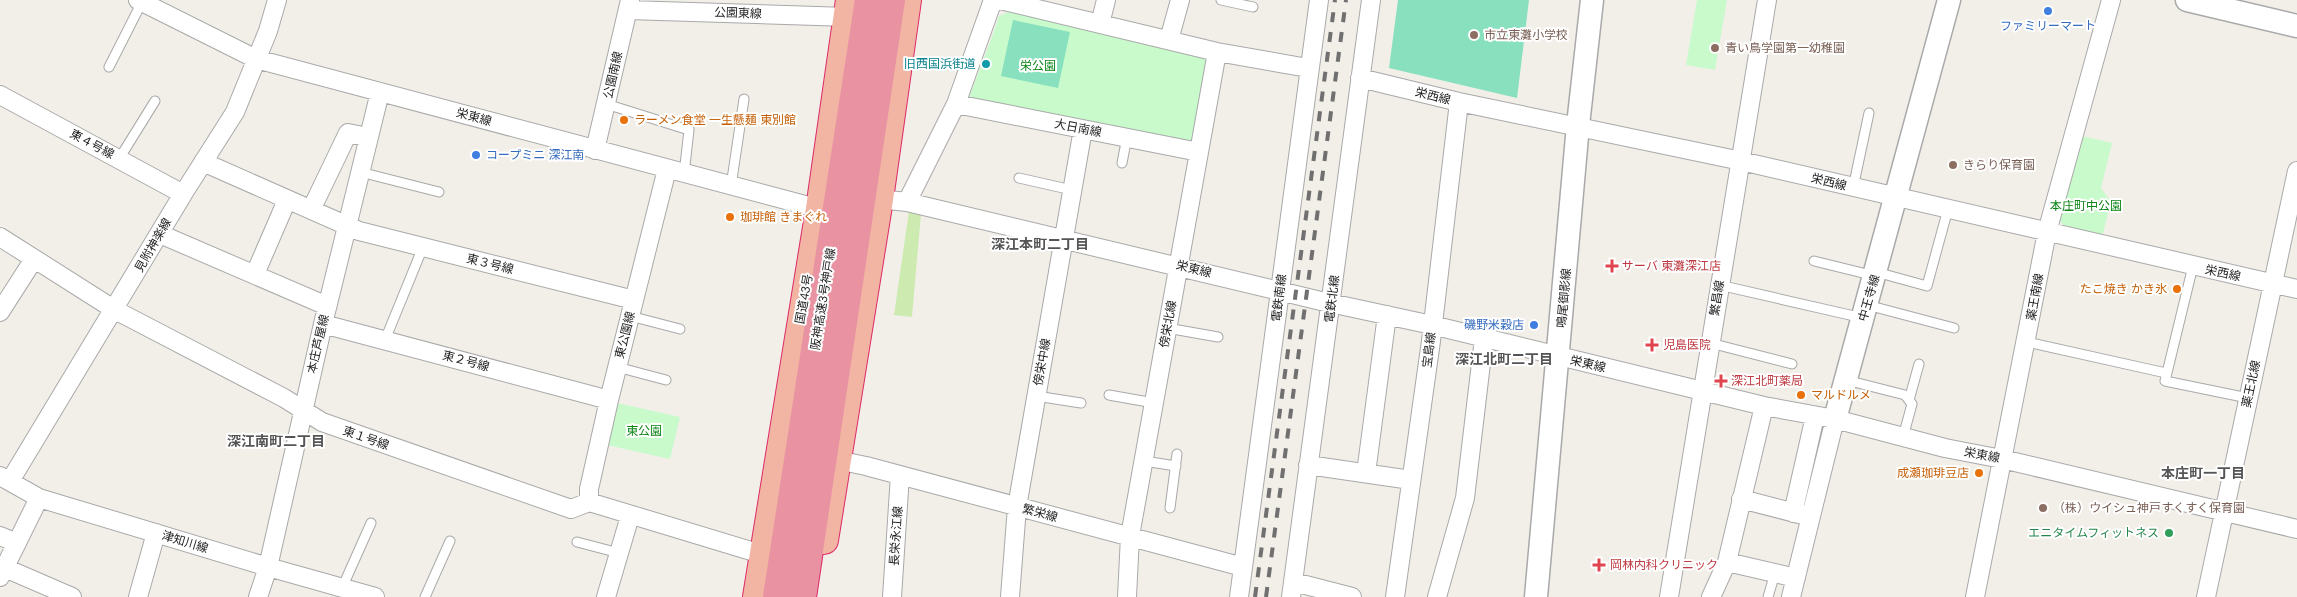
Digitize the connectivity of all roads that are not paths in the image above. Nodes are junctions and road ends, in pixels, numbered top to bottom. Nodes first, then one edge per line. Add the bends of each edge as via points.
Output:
1 (277, 0) edge
2 (869, 0) edge
3 (891, 0) edge
4 (907, 0) edge
5 (993, 0) edge
6 (1000, 0) edge
7 (1106, 0) edge
8 (1180, 0) edge
9 (1221, 0) edge
10 (1319, 0) edge
11 (1371, 0) edge
12 (1592, 0) edge
13 (1767, 0) edge
14 (1950, 0) edge
15 (2111, 0) edge
16 (2187, 0) edge
17 (140, 1) edge
18 (629, 5) edge
19 (707, 6) edge
20 (1253, 7) dead end
21 (849, 9) edge
22 (1100, 24) junction
23 (2297, 26) edge
24 (1169, 40) junction
25 (1216, 52) junction
26 (256, 59) junction
27 (109, 67) dead end
28 (1308, 68) junction
29 (1360, 78) junction
30 (380, 92) junction
31 (0, 95) edge
32 (744, 99) dead end
33 (155, 101) dead end
34 (1459, 102) junction
35 (606, 104) junction
36 (956, 104) junction
37 (1869, 113) dead end
38 (1578, 125) junction
39 (1083, 129) junction
40 (368, 137) junction
41 (1127, 138) junction
42 (595, 150) junction
43 (1199, 152) junction
44 (119, 158) junction
45 (1741, 161) junction
46 (202, 162) junction
47 (1122, 163) dead end
48 (2297, 171) edge
49 (360, 172) junction
50 (676, 172) junction
51 (1019, 178) dead end
52 (731, 186) junction
53 (1853, 188) junction
54 (1072, 190) junction
55 (439, 192) dead end
56 (183, 194) junction
57 (1897, 197) junction
58 (879, 199) junction
59 (287, 200) junction
60 (908, 202) junction
61 (820, 209) junction
62 (1948, 209) junction
63 (311, 210) junction
64 (347, 225) junction
65 (2047, 232) junction
66 (160, 234) junction
67 (0, 237) edge
68 (1063, 240) junction
69 (423, 247) junction
70 (34, 259) junction
71 (1814, 261) dead end
72 (1178, 265) junction
73 (2193, 266) junction
74 (255, 274) junction
75 (1875, 274) junction
76 (2272, 283) junction
77 (1719, 285) junction
78 (2297, 289) edge
79 (1280, 291) junction
80 (1332, 302) junction
81 (328, 306) junction
82 (632, 308) junction
83 (114, 310) junction
84 (1865, 311) junction
85 (0, 312) edge
86 (1387, 314) junction
87 (323, 324) junction
88 (1432, 325) junction
89 (680, 328) dead end
90 (1167, 328) junction
91 (1954, 328) dead end
92 (1218, 337) dead end
93 (1484, 338) junction
94 (385, 340) junction
95 (2027, 342) junction
96 (1710, 343) junction
97 (1559, 358) junction
98 (1792, 364) dead end
99 (1919, 364) dead end
100 (617, 367) junction
101 (2166, 373) junction
102 (666, 380) dead end
103 (1846, 380) junction
104 (1703, 390) junction
105 (1108, 395) dead end
106 (1036, 396) junction
107 (2248, 398) junction
108 (609, 400) junction
109 (1909, 400) junction
110 (1081, 403) dead end
111 (1154, 403) junction
112 (1764, 406) junction
113 (303, 410) junction
114 (1825, 417) junction
115 (1903, 437) junction
116 (1177, 454) dead end
117 (2002, 459) junction
118 (837, 460) junction
119 (1144, 461) junction
120 (1308, 465) junction
121 (1176, 466) junction
122 (1366, 473) junction
123 (900, 475) junction
124 (5, 478) edge
125 (1411, 480) junction
126 (39, 498) junction
127 (1741, 499) junction
128 (589, 502) junction
129 (1017, 506) junction
130 (1170, 508) dead end
131 (2224, 511) junction
132 (1793, 513) junction
133 (630, 516) junction
134 (1810, 517) junction
135 (371, 523) dead end
136 (2297, 529) edge
137 (156, 534) junction
138 (0, 536) edge
139 (1130, 536) junction
140 (450, 541) dead end
141 (577, 542) dead end
142 (17, 543) junction
143 (619, 553) junction
144 (764, 555) junction
145 (1727, 562) junction
146 (268, 567) junction
147 (1243, 567) junction
148 (2, 573) edge
149 (1775, 573) junction
150 (1796, 578) junction
151 (342, 588) junction
152 (1293, 589) edge
153 (72, 597) edge
154 (138, 597) edge
155 (258, 597) edge
156 (375, 597) edge
157 (425, 597) edge
158 (606, 597) edge
159 (757, 597) edge
160 (777, 597) edge
161 (802, 597) edge
162 (815, 597) edge
163 (892, 597) edge
164 (1010, 597) edge
165 (1127, 597) edge
166 (1239, 597) edge
167 (1352, 597) edge
168 (1395, 597) edge
169 (1437, 597) edge
170 (1536, 597) edge
171 (1669, 597) edge
172 (1710, 597) edge
173 (1768, 597) edge
174 (1791, 597) edge
175 (1975, 597) edge
176 (2206, 597) edge

1 - 26 street, 見附神楽線
2 - 160 highway, 阪神高速3号神戸線
3 - 161 highway, 阪神高速3号神戸線
4 - 58 highway
5 - 36 street
6 - 22 street
7 - 22 street
8 - 24 street
9 - 20 lane
10 - 28 street, 電鉄南線
11 - 29 street, 電鉄北線
12 - 38 street, 鳴尾御影線
13 - 45 street, 繁昌線
14 - 57 street, 中王寺線
15 - 65 street, 薬王南線
16 - 23 street
17 - 26 street, 栄東線
17 - 27 lane
18 - 19 street, 公園東線
18 - 35 street, 公園南線
19 - 21 street, 公園東線
21 - 61 highway, 国道43号
22 - 24 street
24 - 25 street
25 - 28 street
25 - 43 street, 傍栄北線
26 - 30 street, 栄東線
26 - 46 street, 見附神楽線 via 235,112
28 - 79 street, 電鉄南線
29 - 34 street, 栄西線
29 - 80 street, 電鉄北線
30 - 40 street, 本庄芦屋線
30 - 42 street, 栄東線
31 - 44 street, 東４号線
32 - 52 lane
33 - 44 lane
34 - 38 street, 栄西線
34 - 88 street, 宝島線
35 - 42 street, 公園南線
35 - 50 lane via 689,130
36 - 39 street, 大日南線
36 - 60 street
37 - 53 lane
38 - 45 street, 栄西線
38 - 97 street, 鳴尾御影線
39 - 41 street, 大日南線
39 - 54 street, 傍栄中線
40 - 49 street, 本庄芦屋線
40 - 63 street via 348,133
41 - 43 street, 大日南線
41 - 47 lane
42 - 50 street, 栄東線
43 - 72 street, 傍栄北線
44 - 56 street, 東４号線
45 - 53 street, 栄西線
45 - 77 street, 繁昌線
46 - 56 street, 見附神楽線
46 - 59 street, 東３号線
48 - 76 street, 薬王北線
49 - 55 lane
49 - 64 street, 本庄芦屋線
50 - 52 street, 栄東線
50 - 82 street, 東公園線
51 - 54 lane
52 - 61 street, 栄東線
53 - 57 street, 栄西線
54 - 68 street, 傍栄中線
56 - 66 street, 見附神楽線
57 - 62 street, 栄西線
57 - 75 street, 中王寺線
58 - 60 street, 栄東線
58 - 118 highway
59 - 63 street, 東３号線
59 - 74 street
60 - 68 street, 栄東線
61 - 144 highway, 国道43号
62 - 65 street, 栄西線
62 - 75 lane via 1927,286
63 - 64 street, 東３号線
64 - 69 street, 東３号線
64 - 81 street, 本庄芦屋線
65 - 73 street, 栄西線
65 - 95 street, 薬王南線
66 - 74 street
66 - 83 street, 見附神楽線
67 - 70 street, 東１号線
68 - 72 street, 栄東線
68 - 106 street, 傍栄中線
69 - 82 street, 東３号線
69 - 94 lane
70 - 83 street, 東１号線
70 - 85 street
71 - 75 lane
72 - 79 street, 栄東線
72 - 90 street, 傍栄北線
73 - 76 street, 栄西線
73 - 101 lane
74 - 81 street
75 - 84 street, 中王寺線
76 - 78 street, 栄西線
76 - 107 street, 薬王北線
77 - 84 lane
77 - 96 street, 繁昌線
79 - 80 street, 栄東線
79 - 147 street, 電鉄南線
80 - 86 street, 栄東線
80 - 120 street, 電鉄北線
81 - 87 street, 本庄芦屋線
82 - 89 lane
82 - 100 street, 東公園線
83 - 113 street, 東１号線
83 - 124 street, 見附神楽線
84 - 91 lane
84 - 103 street, 中王寺線
86 - 88 street, 栄東線
86 - 122 street
87 - 94 street, 東２号線
87 - 113 street, 本庄芦屋線
88 - 93 street, 栄東線
88 - 125 street, 宝島線
90 - 92 lane
90 - 111 street, 傍栄北線
93 - 97 street, 栄東線
93 - 169 street via 1465,498
94 - 108 street, 東２号線
95 - 101 lane
95 - 117 street, 薬王南線
96 - 98 lane
96 - 104 street, 繁昌線
97 - 104 street, 栄東線
97 - 170 street, 鳴尾御影線
99 - 109 lane
100 - 102 lane
100 - 108 street, 東公園線
101 - 107 lane via 2164,381
103 - 109 lane via 1905,395
103 - 114 street, 中王寺線
104 - 112 street, 栄東線
104 - 171 street, 繁昌線
105 - 111 lane
106 - 110 lane
106 - 129 street, 傍栄中線
107 - 131 street, 薬王北線
108 - 128 street, 東公園線
109 - 115 lane via 1912,404
111 - 119 street, 傍栄北線
112 - 114 street, 栄東線
112 - 127 street
113 - 128 street, 東１号線 via 322,422 571,509
113 - 146 street, 本庄芦屋線
114 - 115 street, 栄東線
114 - 132 street
114 - 134 street, 中王寺線
115 - 117 street, 栄東線
116 - 121 lane
117 - 131 street, 栄東線
117 - 175 street, 薬王南線
118 - 123 street, 繁栄線
118 - 162 highway
119 - 121 lane
119 - 139 street, 傍栄北線
120 - 122 street
120 - 152 street, 電鉄北線
121 - 130 lane
122 - 125 street
123 - 129 street, 繁栄線
123 - 163 street, 長栄永江線
124 - 126 street, 津知川線
125 - 168 street, 宝島線
126 - 137 street, 津知川線
126 - 142 street
127 - 132 street
127 - 145 street
128 - 133 street
129 - 139 street, 繁栄線
129 - 164 street, 傍栄中線
131 - 136 street, 栄東線
131 - 176 street, 薬王北線
132 - 134 street
133 - 143 street
133 - 144 street
134 - 150 street, 中王寺線
135 - 151 lane
137 - 146 street, 津知川線
137 - 154 street
138 - 142 street
139 - 147 street, 繁栄線
139 - 165 street, 傍栄北線
140 - 157 lane
141 - 143 lane
142 - 148 street
143 - 158 street
144 - 159 highway, 国道43号
145 - 149 street
145 - 172 street
146 - 151 street, 津知川線
146 - 155 street, 本庄芦屋線
147 - 166 street, 電鉄南線
148 - 153 street
149 - 150 street
149 - 173 lane
150 - 174 street, 中王寺線
151 - 156 street, 津知川線
152 - 167 street

